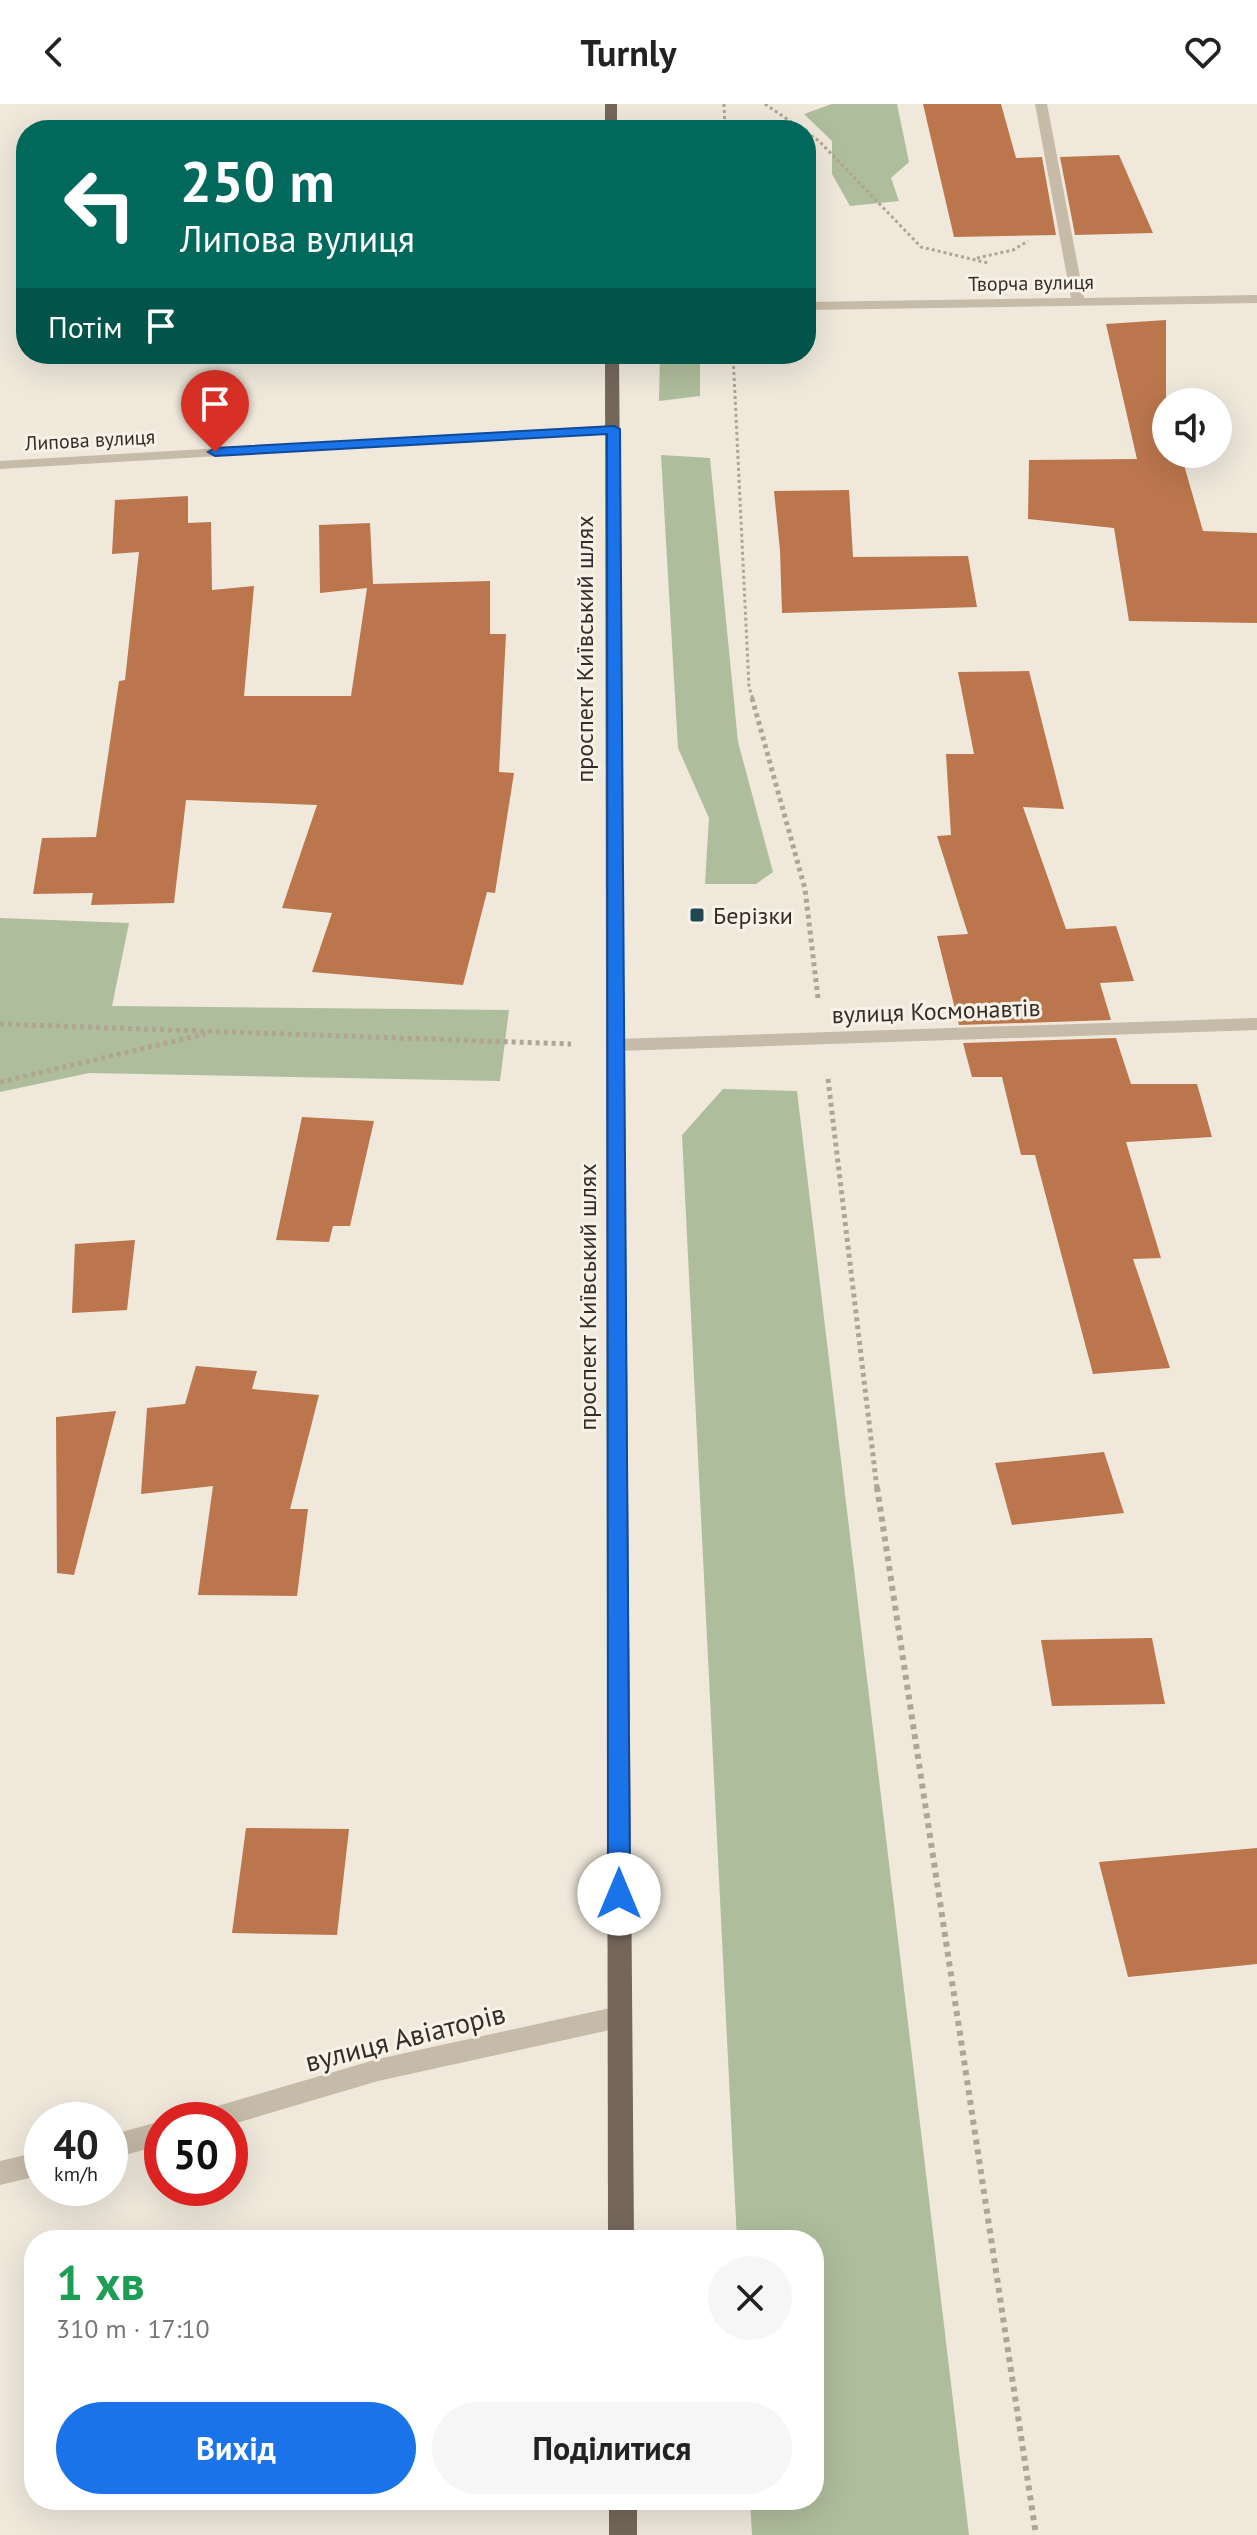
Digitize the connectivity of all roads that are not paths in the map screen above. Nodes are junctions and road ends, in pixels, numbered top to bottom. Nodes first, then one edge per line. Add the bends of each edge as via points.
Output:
1 (1041, 104) edge
2 (1257, 299) edge
3 (1078, 302) junction
4 (816, 306) edge
5 (612, 364) edge
6 (614, 429) junction
7 (0, 465) edge
8 (1257, 1024) edge
9 (616, 1045) junction
10 (619, 2017) junction
11 (248, 2108) edge
12 (24, 2167) edge
13 (0, 2173) edge
14 (621, 2230) edge
15 (623, 2510) edge
16 (623, 2535) edge

1 - 3 street
2 - 3 street, Творча вулиця
3 - 4 street, Творча вулиця
5 - 6 main road, проспект Київський шлях
6 - 7 street, Липова вулиця
6 - 9 main road, проспект Київський шлях
8 - 9 street, вулиця Космонавтів
9 - 10 main road, проспект Київський шлях
10 - 11 street, вулиця Авіаторів via 378,2070
10 - 14 main road, проспект Київський шлях
12 - 13 street
15 - 16 main road

